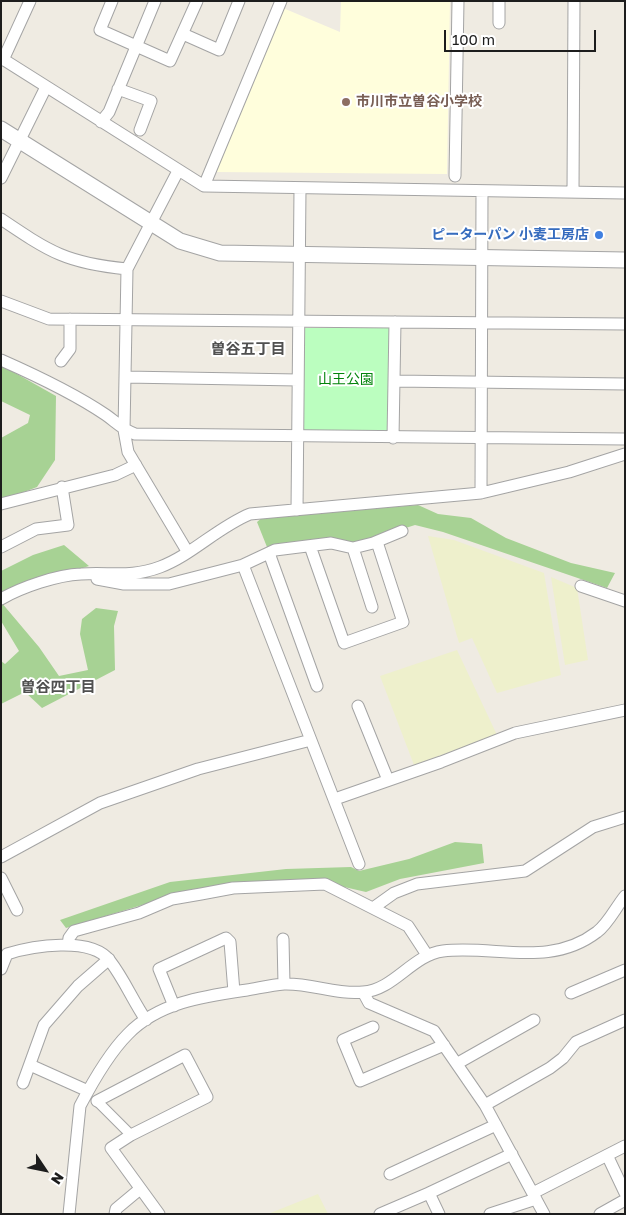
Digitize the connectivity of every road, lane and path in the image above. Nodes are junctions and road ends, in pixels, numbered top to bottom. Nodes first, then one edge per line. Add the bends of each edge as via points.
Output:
1 (30, 1) edge
2 (112, 1) edge
3 (155, 1) edge
4 (197, 1) edge
5 (239, 1) edge
6 (281, 1) edge
7 (458, 1) edge
8 (499, 1) edge
9 (574, 1) edge
10 (499, 23) dead end
11 (183, 34) junction
12 (136, 46) junction
13 (2, 59) edge
14 (46, 87) junction
15 (118, 89) junction
16 (101, 122) junction
17 (1, 129) edge
18 (140, 130) dead end
19 (20, 141) junction
20 (178, 171) junction
21 (455, 176) dead end
22 (1, 178) edge
23 (204, 186) junction
24 (300, 189) junction
25 (482, 192) junction
26 (573, 192) junction
27 (625, 193) edge
28 (1, 219) edge
29 (151, 224) junction
30 (300, 256) junction
31 (482, 258) junction
32 (625, 260) edge
33 (127, 269) junction
34 (1, 300) edge
35 (70, 319) junction
36 (126, 320) junction
37 (299, 322) junction
38 (395, 322) junction
39 (481, 322) junction
40 (625, 324) edge
41 (1, 360) edge
42 (61, 361) dead end
43 (125, 377) junction
44 (298, 380) junction
45 (394, 381) junction
46 (481, 382) junction
47 (625, 384) edge
48 (124, 430) junction
49 (297, 438) junction
50 (393, 438) junction
51 (481, 438) junction
52 (625, 439) edge
53 (625, 454) edge
54 (136, 465) junction
55 (62, 487) junction
56 (480, 493) junction
57 (1, 504) edge
58 (297, 510) junction
59 (402, 531) dead end
60 (377, 542) junction
61 (310, 546) junction
62 (1, 547) edge
63 (353, 548) junction
64 (187, 551) junction
65 (269, 553) junction
66 (243, 565) junction
67 (79, 574) junction
68 (581, 586) dead end
69 (1, 599) edge
70 (625, 601) edge
71 (372, 607) dead end
72 (317, 686) dead end
73 (358, 706) dead end
74 (625, 710) edge
75 (311, 740) junction
76 (388, 780) junction
77 (335, 799) junction
78 (625, 817) edge
79 (1, 857) edge
80 (358, 864) dead end
81 (1, 878) edge
82 (625, 896) edge
83 (372, 908) junction
84 (17, 910) dead end
85 (283, 939) dead end
86 (68, 945) junction
87 (4, 952) edge
88 (427, 955) junction
89 (109, 959) junction
90 (1, 969) edge
91 (625, 970) edge
92 (284, 984) junction
93 (234, 992) junction
94 (363, 992) junction
95 (571, 993) dead end
96 (174, 1006) junction
97 (146, 1020) junction
98 (534, 1020) dead end
99 (625, 1020) edge
100 (373, 1027) dead end
101 (444, 1045) junction
102 (458, 1063) junction
103 (30, 1065) junction
104 (23, 1083) dead end
105 (88, 1091) junction
106 (97, 1101) joint
107 (484, 1105) junction
108 (496, 1125) junction
109 (131, 1135) junction
110 (625, 1146) edge
111 (512, 1154) junction
112 (607, 1155) junction
113 (390, 1174) dead end
114 (140, 1190) junction
115 (429, 1192) junction
116 (625, 1193) edge
117 (534, 1196) junction
118 (625, 1200) edge
119 (69, 1214) edge
120 (115, 1214) edge
121 (159, 1214) edge
122 (380, 1214) edge
123 (439, 1214) edge
124 (490, 1214) edge
125 (544, 1214) edge
126 (600, 1214) edge

1 - 13 street
2 - 12 street via 100,30
3 - 12 street
4 - 11 street
5 - 11 street via 219,50
6 - 23 street
7 - 21 street via 460,119
8 - 10 street
9 - 26 street
11 - 12 street via 170,61
12 - 15 street
13 - 14 street
14 - 16 street
14 - 19 street
15 - 16 street via 109,112
15 - 18 street via 151,101
16 - 20 street
17 - 19 street
19 - 22 street
19 - 29 street
20 - 23 street
20 - 29 street
23 - 24 street
24 - 25 street
24 - 30 street
25 - 26 street
25 - 31 street
26 - 27 street
28 - 33 street via 48,250 71,260 92,266
29 - 30 street via 180,242 220,253
29 - 33 street
30 - 31 street
30 - 37 street
31 - 32 street
31 - 39 street
33 - 36 street
34 - 35 street via 49,319
35 - 36 street
35 - 42 street via 70,349
36 - 37 street
36 - 43 street
37 - 38 street
37 - 44 street
38 - 39 street
38 - 45 street
39 - 40 street
39 - 46 street
41 - 48 street via 106,415
43 - 44 street
43 - 48 street
44 - 49 street
45 - 46 street
45 - 50 street
46 - 47 street
46 - 51 street
48 - 49 street via 135,434
48 - 54 street via 128,452
49 - 50 street
49 - 58 street
50 - 51 street
51 - 52 street
51 - 56 street
53 - 56 street via 569,472
54 - 55 street via 115,475
54 - 64 street
55 - 57 street
55 - 62 street via 68,525 36,529
56 - 58 street
58 - 64 street via 250,514
59 - 60 street
60 - 61 street via 403,622 344,643
60 - 63 street
61 - 63 street via 332,543
61 - 65 street
63 - 71 street
64 - 67 street via 162,566 130,575
65 - 66 street
65 - 72 street
66 - 67 street via 169,584 102,581
66 - 75 street
67 - 69 street via 18,590
68 - 70 street
73 - 76 street
74 - 76 street via 515,733
75 - 77 street
75 - 79 street via 198,769 100,803
76 - 77 street
77 - 80 street
78 - 83 street via 594,828 525,871 416,884 394,893
81 - 84 street
82 - 88 street via 598,932 551,952 466,950
83 - 86 street via 325,884 233,888 172,899 139,913 74,931
83 - 88 street via 408,926
85 - 92 street
86 - 87 street
86 - 89 street via 88,947
87 - 90 street
88 - 94 street via 376,990
89 - 97 street
89 - 103 street via 78,986 44,1025
91 - 95 street
92 - 93 street
92 - 94 street
93 - 96 street via 191,999
93 - 96 street via 230,942 226,938 159,969
94 - 101 street via 369,1003 434,1031
96 - 97 street
97 - 105 street via 128,1034
98 - 102 street
99 - 107 street via 576,1042 550,1068
100 - 101 street via 343,1040 360,1081
101 - 102 street
102 - 107 street
103 - 104 street
103 - 105 street
105 - 119 street via 80,1106
106 - 109 street
106 - 109 street via 185,1056 207,1097
107 - 108 street
108 - 111 street
108 - 113 street
109 - 114 street via 111,1148
110 - 112 street
111 - 115 street
111 - 117 street
112 - 116 street
112 - 117 street
114 - 120 street via 116,1209
114 - 121 street
115 - 122 street
115 - 123 street
117 - 124 street
117 - 125 street
118 - 126 street

